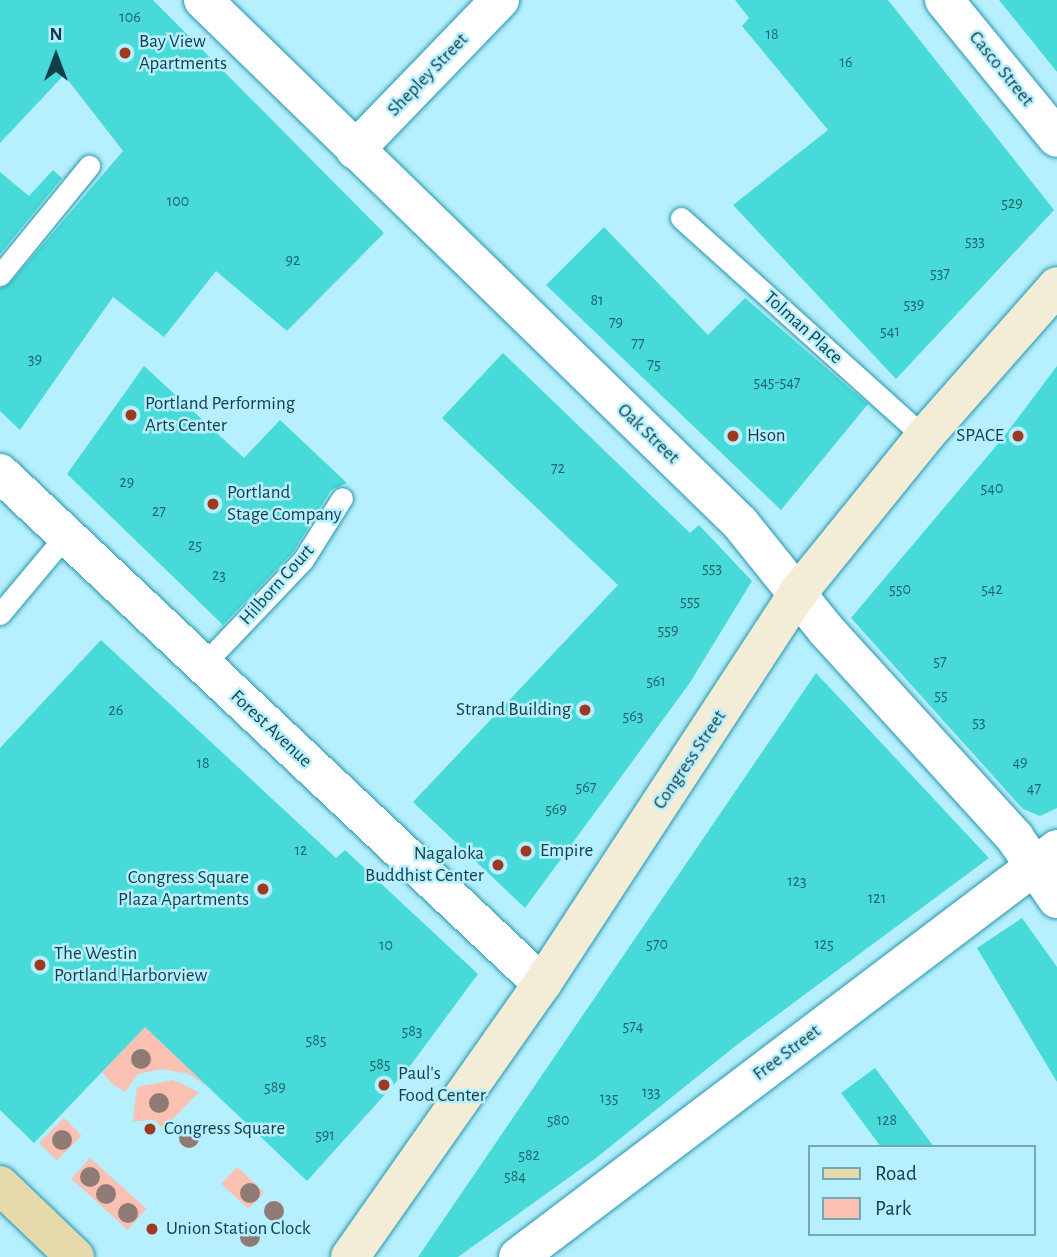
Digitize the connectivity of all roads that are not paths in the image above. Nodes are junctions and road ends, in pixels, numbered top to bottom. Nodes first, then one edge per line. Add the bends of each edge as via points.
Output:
1 (203, 0) edge
2 (500, 0) edge
3 (944, 0) edge
4 (1057, 138) edge
5 (355, 150) junction
6 (89, 166) dead end
7 (681, 218) dead end
8 (0, 275) edge
9 (1057, 286) edge
10 (923, 438) junction
11 (0, 473) edge
12 (342, 498) dead end
13 (66, 535) junction
14 (797, 594) junction
15 (0, 614) edge
16 (203, 665) junction
17 (1046, 858) edge
18 (1057, 899) edge
19 (542, 984) junction
20 (0, 1185) edge
21 (75, 1257) edge
22 (350, 1257) edge
23 (518, 1257) edge

1 - 5 street, Oak Street
2 - 5 street, Shepley Street
3 - 4 street, Casco Street
5 - 14 street, Oak Street via 740,523
6 - 8 lane
7 - 10 lane, Tolman Place
9 - 10 main road, Congress Street
10 - 14 main road, Congress Street
11 - 13 street, Forest Avenue
12 - 16 lane, Hilborn Court via 303,560
13 - 15 lane
13 - 16 street, Forest Avenue
14 - 17 street, Oak Street via 1014,838
14 - 19 main road, Congress Street
16 - 19 street, Forest Avenue
17 - 18 street, Oak Street
17 - 23 street, Free Street
19 - 22 main road, Congress Street
20 - 21 main road

